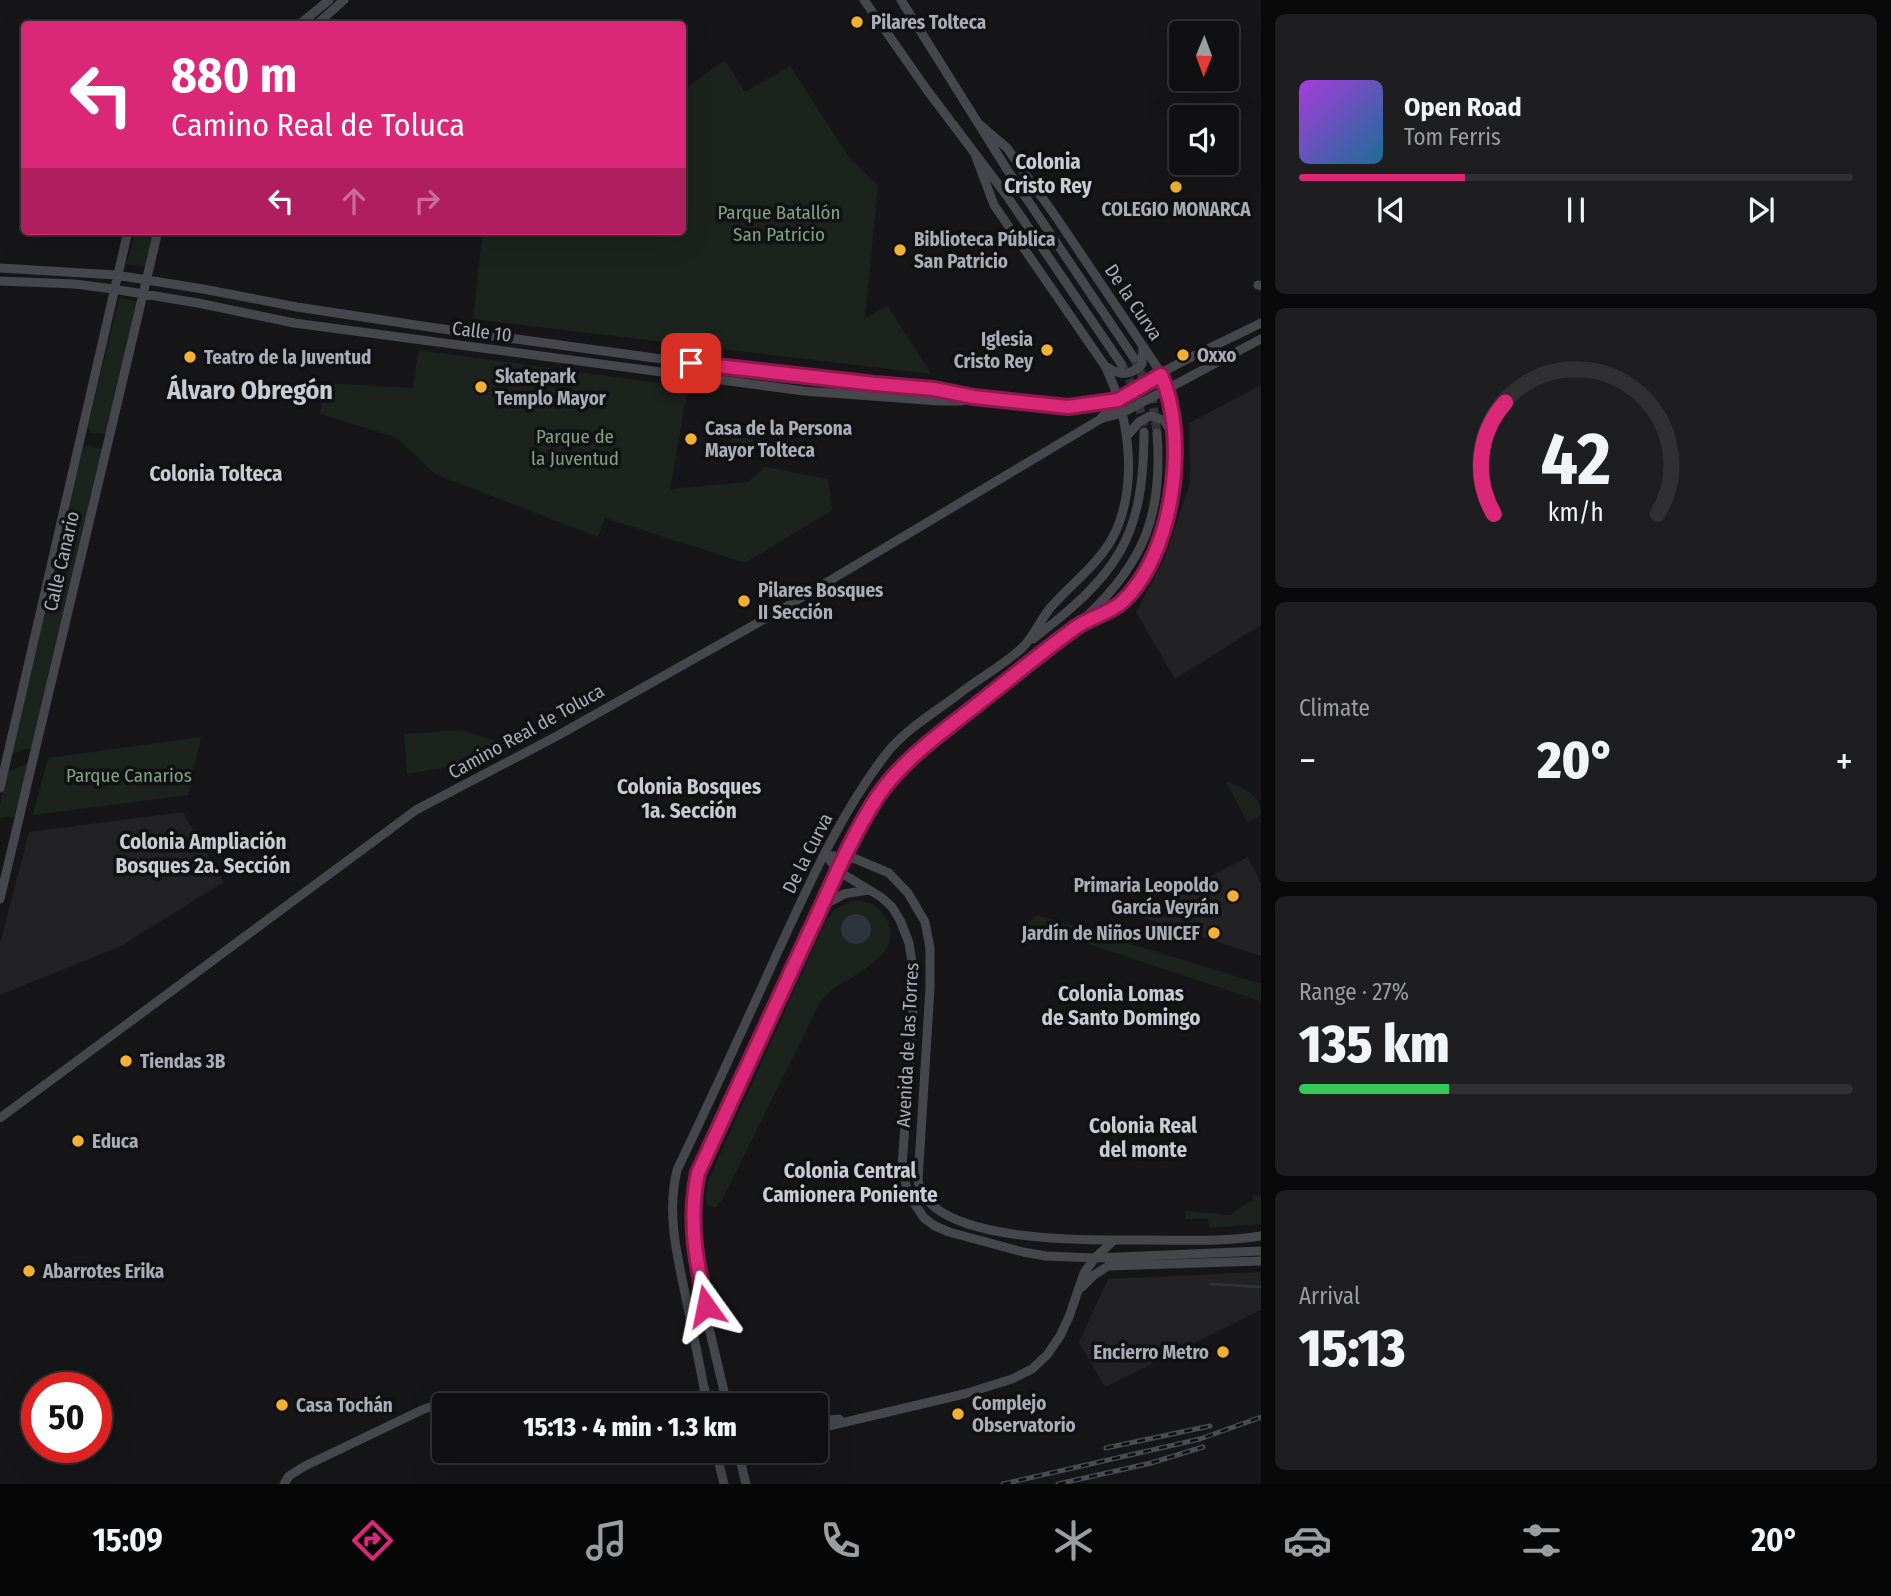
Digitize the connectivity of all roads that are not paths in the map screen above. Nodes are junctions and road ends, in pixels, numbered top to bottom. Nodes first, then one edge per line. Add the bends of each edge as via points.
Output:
1 (329, 0) edge
2 (344, 0) edge
3 (864, 0) edge
4 (901, 0) edge
5 (304, 21) edge
6 (320, 21) edge
7 (979, 124) junction
8 (976, 157) junction
9 (127, 235) edge
10 (157, 235) edge
11 (0, 268) edge
12 (116, 275) junction
13 (146, 279) junction
14 (0, 281) edge
15 (113, 289) junction
16 (143, 294) junction
17 (1261, 323) edge
18 (1261, 339) edge
19 (1143, 346) junction
20 (1134, 358) tunnel mouth
21 (1122, 365) tunnel mouth
22 (1105, 366) junction
23 (1161, 375) junction
24 (1167, 388) junction
25 (960, 398) junction
26 (1118, 400) junction
27 (1122, 413) junction
28 (1099, 420) junction
29 (1144, 432) tunnel mouth
30 (1157, 433) tunnel mouth
31 (1128, 436) junction
32 (1174, 437) junction
33 (1077, 626) junction
34 (1023, 646) junction
35 (0, 788) edge
36 (825, 855) junction
37 (845, 857) junction
38 (838, 871) junction
39 (869, 890) junction
40 (0, 899) edge
41 (821, 908) junction
42 (0, 1118) edge
43 (1261, 1236) edge
44 (1114, 1240) junction
45 (1261, 1251) edge
46 (1075, 1257) junction
47 (1095, 1258) junction
48 (1261, 1261) edge
49 (1084, 1273) junction
50 (1079, 1291) junction
51 (705, 1389) junction
52 (703, 1393) edge
53 (706, 1393) edge
54 (727, 1393) edge
55 (432, 1407) edge
56 (828, 1420) edge
57 (851, 1420) junction
58 (828, 1426) edge
59 (719, 1463) edge
60 (741, 1463) edge
61 (284, 1484) edge
62 (724, 1484) edge
63 (746, 1484) edge

1 - 5 street
2 - 6 street
3 - 8 street
4 - 7 street
7 - 19 street, De la Curva via 1007,148
7 - 20 street
8 - 21 street
8 - 22 street, De la Curva via 994,205
9 - 12 street, Calle Canario
10 - 13 street, Calle Canario
11 - 12 street, Calle 10
12 - 13 street, Calle 10
12 - 15 street, Calle Canario
13 - 16 street, Calle Canario
13 - 25 street, Calle 10 via 429,327 705,365 934,389
14 - 15 street, Calle 10
15 - 16 street, Calle 10
15 - 35 street, Calle Canario
16 - 25 street, Calle 10 via 294,323 804,391
16 - 40 street, Calle Canario
17 - 23 street, Camino Real de Toluca
18 - 24 street, Camino Real de Toluca
19 - 22 street via 1142,364 1133,373 1123,375
19 - 23 street, De la Curva
22 - 26 street, De la Curva
23 - 24 street, De la Curva
23 - 26 street, Camino Real de Toluca
24 - 27 street, Camino Real de Toluca
24 - 32 street, De la Curva
25 - 26 street via 1068,407
26 - 27 street, De la Curva
26 - 28 street, Camino Real de Toluca
27 - 28 street, Camino Real de Toluca
27 - 31 street, De la Curva
28 - 42 street, Camino Real de Toluca via 777,612 416,810
29 - 34 street via 1142,490 1128,537 1091,591
30 - 33 street via 1156,508 1139,554 1108,597
31 - 32 street via 1144,418 1154,416 1164,420
31 - 34 street, De la Curva via 1124,505 1116,530 1088,573 1051,607
32 - 33 street, De la Curva via 1172,496 1161,538 1143,575 1121,603
33 - 37 street, De la Curva via 908,762 880,794
34 - 36 street, De la Curva via 888,751
36 - 37 street, Avenida de las Torres
36 - 38 street, Avenida de las Torres
36 - 51 street, De la Curva via 677,1170 672,1223
37 - 38 street, De la Curva
37 - 44 street, Avenida de las Torres via 896,878 925,922 930,988 918,1180 925,1199 952,1217 1004,1232
38 - 39 street, Avenida de las Torres
38 - 41 street, De la Curva
39 - 41 street via 844,894
39 - 46 street, Avenida de las Torres via 887,901 900,920 915,982 902,1167 908,1194 924,1218 949,1232 1035,1254
41 - 54 street, De la Curva via 698,1173 693,1196 696,1260
43 - 44 street, Avenida de las Torres
44 - 47 street
45 - 47 street, Avenida de las Torres
46 - 47 street, Avenida de las Torres
46 - 49 street via 1084,1263
47 - 49 street
48 - 50 street via 1108,1266
49 - 50 street
50 - 57 street via 1060,1336 1032,1369 964,1394
51 - 52 street
51 - 53 street, De la Curva
55 - 61 street via 305,1466
56 - 57 street
57 - 58 street
59 - 62 street
60 - 63 street

